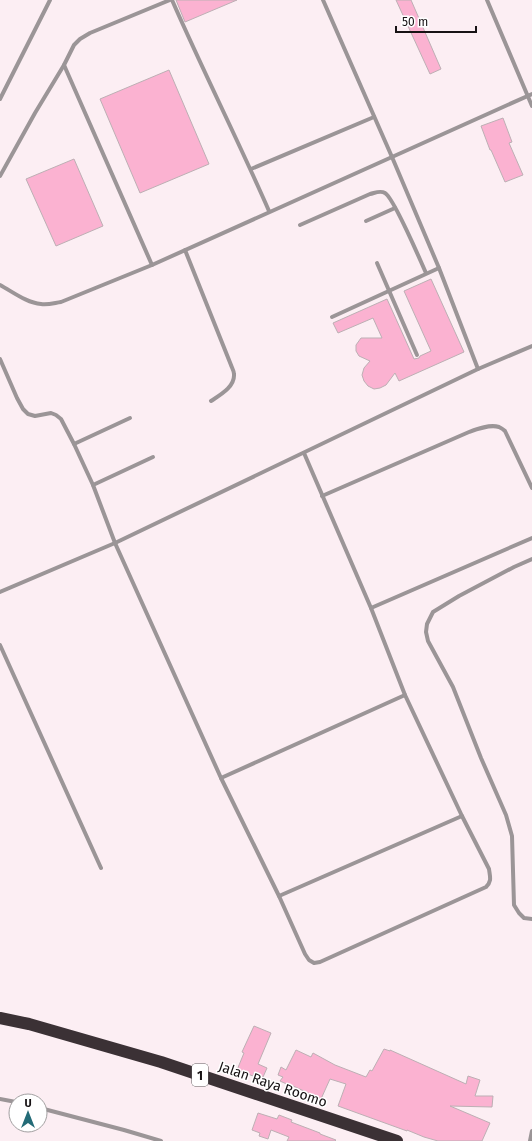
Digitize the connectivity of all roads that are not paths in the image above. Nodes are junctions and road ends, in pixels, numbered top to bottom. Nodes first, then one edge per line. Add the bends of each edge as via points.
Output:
1 (50, 0) edge
2 (171, 0) edge
3 (323, 0) edge
4 (487, 0) edge
5 (64, 65) junction
6 (532, 94) edge
7 (527, 96) junction
8 (0, 99) edge
9 (532, 106) edge
10 (374, 117) junction
11 (392, 157) junction
12 (251, 169) junction
13 (0, 176) edge
14 (395, 208) junction
15 (269, 212) junction
16 (366, 221) dead end
17 (300, 225) dead end
18 (185, 250) junction
19 (377, 263) dead end
20 (152, 265) junction
21 (439, 268) junction
22 (426, 273) junction
23 (0, 285) edge
24 (388, 291) junction
25 (332, 317) dead end
26 (532, 346) edge
27 (417, 355) dead end
28 (0, 359) edge
29 (478, 369) junction
30 (211, 401) dead end
31 (130, 418) dead end
32 (74, 444) junction
33 (304, 453) junction
34 (153, 457) dead end
35 (93, 485) junction
36 (532, 488) edge
37 (322, 496) junction
38 (532, 538) edge
39 (115, 543) junction
40 (532, 559) edge
41 (0, 592) edge
42 (371, 608) junction
43 (0, 645) edge
44 (405, 695) junction
45 (221, 778) junction
46 (462, 816) junction
47 (101, 868) dead end
48 (279, 896) junction
49 (532, 918) edge
50 (0, 1018) edge
51 (48, 1110) edge
52 (532, 1131) edge
53 (161, 1141) edge
54 (397, 1141) edge
55 (530, 1141) edge

1 - 8 lane
2 - 5 lane via 80,39
2 - 12 lane
3 - 10 lane
4 - 7 lane
5 - 13 lane
5 - 20 lane
6 - 7 lane
7 - 9 lane
7 - 11 lane
10 - 11 lane
10 - 12 lane
11 - 15 lane
11 - 21 lane
12 - 15 lane
14 - 16 lane
14 - 17 lane via 389,196 379,192
14 - 22 lane
15 - 18 lane
18 - 20 lane
18 - 30 lane via 234,375 232,384
19 - 24 lane
20 - 23 lane via 61,302 50,304 30,301
21 - 22 lane
21 - 29 lane
22 - 24 lane
24 - 25 lane
24 - 27 lane
26 - 29 lane
28 - 32 lane via 23,409 35,416 51,413 56,415 61,419
29 - 33 lane
31 - 32 lane
32 - 35 lane
33 - 37 lane
33 - 39 lane
34 - 35 lane
35 - 39 lane
36 - 37 lane via 505,431 491,426 469,432
37 - 42 lane
38 - 42 lane
39 - 41 lane
39 - 45 lane
40 - 49 lane via 433,612 426,624 426,632 428,641 453,687 506,815 512,836 514,905 524,918
42 - 44 lane
43 - 47 lane
44 - 45 lane
44 - 46 lane
45 - 48 lane
46 - 48 lane
46 - 48 lane via 489,869 490,883 320,962 314,963 305,954
50 - 54 highway, Jalan Raya Roomo / 1 via 161,1062
51 - 53 lane
52 - 55 lane

